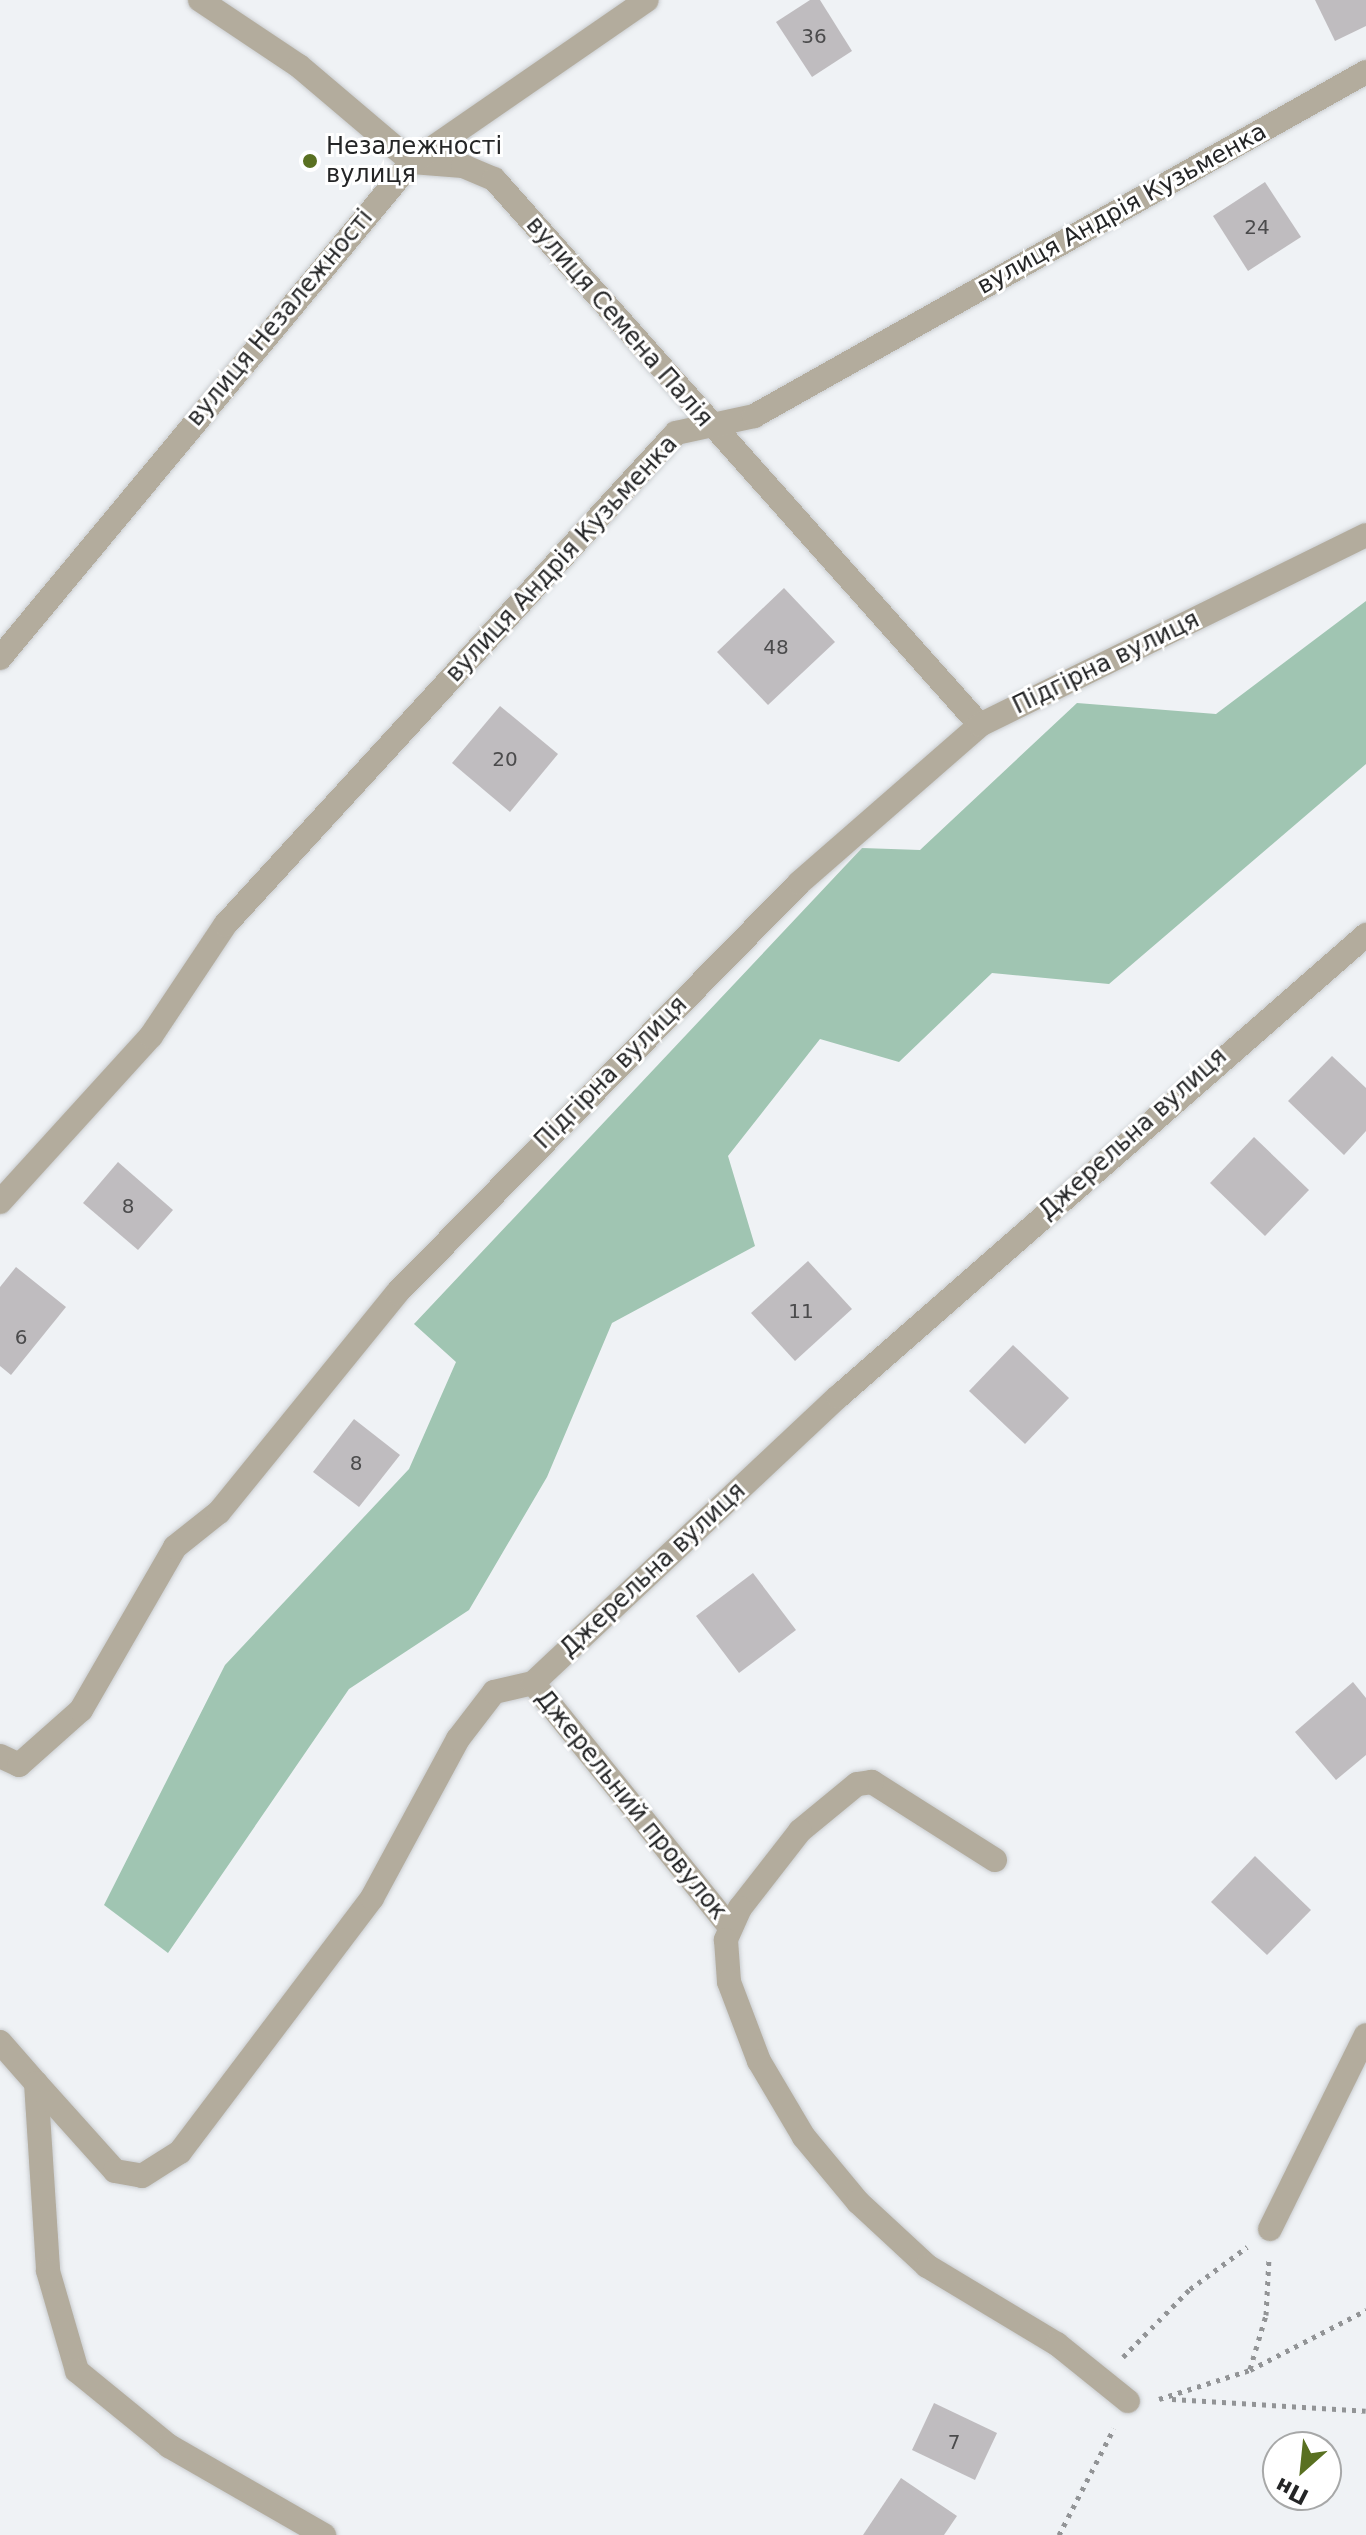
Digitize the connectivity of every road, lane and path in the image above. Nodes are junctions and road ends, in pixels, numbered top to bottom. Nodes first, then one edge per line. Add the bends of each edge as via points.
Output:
1 (200, 0) edge
2 (647, 0) edge
3 (1366, 72) edge
4 (412, 162) junction
5 (708, 424) junction
6 (1366, 535) edge
7 (0, 658) edge
8 (980, 725) junction
9 (1366, 935) edge
10 (0, 1202) edge
11 (533, 1683) junction
12 (0, 1756) edge
13 (995, 1860) dead end
14 (730, 1927) junction
15 (1366, 2035) edge
16 (0, 2042) edge
17 (36, 2083) junction
18 (1270, 2229) junction
19 (1365, 2312) edge
20 (1250, 2370) junction
21 (1101, 2379) junction
22 (1168, 2399) junction
23 (1128, 2401) junction
24 (1366, 2411) edge
25 (324, 2535) edge
26 (1059, 2535) edge

1 - 4 street via 299,66
2 - 4 street, вулиця Незалежності
3 - 5 street, вулиця Андрія Кузьменка via 754,416
4 - 5 street, вулиця Семена Палія via 463,166 494,179
4 - 7 street, вулиця Незалежності
5 - 8 street, вулиця Семена Палія
5 - 10 street, вулиця Андрія Кузьменка via 676,433 225,925 151,1036
6 - 8 street, Підгірна вулиця
8 - 12 street, Підгірна вулиця via 799,883 397,1293 219,1512 175,1547 81,1710 19,1765
9 - 11 street, Джерельна вулиця via 838,1397
11 - 14 street, Джерельний провулок
11 - 17 street via 494,1692 473,1716 372,1898 202,2128 163,2166 142,2176 115,2171
13 - 14 street, Джерельний провулок via 872,1782 857,1784 800,1831
14 - 21 street, Джерельний провулок via 729,1982 759,2061 804,2137 858,2202 927,2266
15 - 18 street
16 - 17 street
17 - 25 street via 48,2271 77,2371 169,2446
18 - 20 path via 1266,2315
18 - 21 path via 1190,2289
19 - 20 path
20 - 22 path
21 - 23 street, Джерельний провулок
22 - 23 path
22 - 24 path
23 - 26 path

